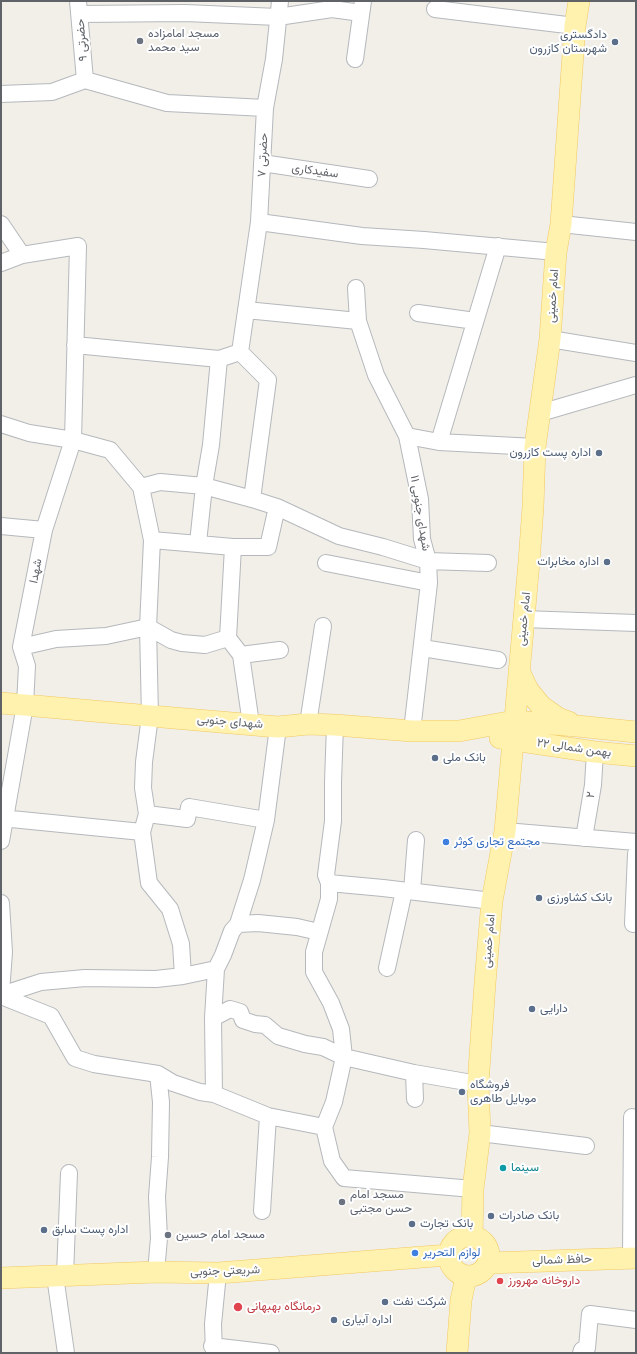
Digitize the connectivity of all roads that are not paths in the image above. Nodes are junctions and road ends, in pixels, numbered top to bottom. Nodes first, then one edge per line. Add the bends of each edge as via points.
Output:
1 (280, 1) edge
2 (579, 1) edge
3 (79, 7) edge
4 (362, 7) edge
5 (435, 10) dead end
6 (278, 17) junction
7 (575, 26) junction
8 (355, 59) dead end
9 (85, 80) junction
10 (1, 94) edge
11 (265, 108) junction
12 (262, 163) junction
13 (369, 179) dead end
14 (259, 222) junction
15 (1, 224) edge
16 (561, 224) junction
17 (636, 232) edge
18 (498, 246) junction
19 (556, 252) junction
20 (22, 255) junction
21 (1, 263) edge
22 (356, 288) dead end
23 (246, 310) junction
24 (418, 313) dead end
25 (358, 321) junction
26 (475, 321) junction
27 (550, 339) junction
28 (76, 345) junction
29 (240, 352) junction
30 (636, 353) edge
31 (219, 359) junction
32 (636, 385) edge
33 (540, 413) junction
34 (1, 424) edge
35 (407, 436) junction
36 (73, 440) junction
37 (439, 442) junction
38 (535, 447) junction
39 (204, 486) junction
40 (141, 487) junction
41 (252, 500) junction
42 (277, 508) junction
43 (1, 526) edge
44 (44, 530) junction
45 (152, 540) junction
46 (198, 543) junction
47 (233, 547) junction
48 (428, 561) junction
49 (326, 563) dead end
50 (488, 563) dead end
51 (428, 583) junction
52 (523, 619) junction
53 (636, 623) edge
54 (323, 626) dead end
55 (148, 627) junction
56 (228, 638) junction
57 (22, 647) junction
58 (422, 648) junction
59 (280, 650) dead end
60 (241, 655) junction
61 (498, 660) dead end
62 (519, 671) junction
63 (1, 703) edge
64 (25, 705) junction
65 (150, 716) junction
66 (251, 724) junction
67 (308, 724) junction
68 (335, 725) junction
69 (278, 726) junction
70 (577, 726) junction
71 (412, 731) junction
72 (513, 731) junction
73 (636, 732) edge
74 (595, 752) junction
75 (636, 756) edge
76 (147, 814) junction
77 (3, 818) edge
78 (266, 820) junction
79 (505, 831) junction
80 (142, 832) junction
81 (584, 838) junction
82 (416, 840) dead end
83 (1, 841) edge
84 (636, 842) edge
85 (636, 854) edge
86 (329, 883) junction
87 (408, 891) junction
88 (492, 901) junction
89 (1, 903) edge
90 (238, 924) junction
91 (633, 924) dead end
92 (319, 932) junction
93 (387, 968) dead end
94 (216, 969) junction
95 (183, 976) junction
96 (1, 995) edge
97 (213, 1018) junction
98 (344, 1057) junction
99 (414, 1073) junction
100 (158, 1074) junction
101 (478, 1084) junction
102 (214, 1094) junction
103 (415, 1099) dead end
104 (268, 1116) junction
105 (632, 1117) dead end
106 (324, 1127) junction
107 (480, 1133) junction
108 (586, 1146) dead end
109 (69, 1173) dead end
110 (473, 1189) junction
111 (262, 1210) dead end
112 (472, 1236) junction
113 (448, 1255) junction
114 (633, 1258) edge
115 (488, 1263) junction
116 (156, 1272) junction
117 (218, 1273) junction
118 (60, 1276) junction
119 (466, 1277) junction
120 (1, 1278) edge
121 (636, 1320) edge
122 (213, 1349) edge
123 (66, 1353) edge
124 (271, 1353) edge
125 (457, 1353) edge
126 (581, 1353) edge

1 - 6 street, حضرتی ۷
2 - 7 main road, امام خمینی
3 - 6 street
3 - 9 street, حضرتی ۹
4 - 6 street
4 - 8 street
5 - 7 street
6 - 11 street, حضرتی ۷
7 - 16 main road, امام خمینی
9 - 10 street via 52,92
9 - 11 street via 167,104
11 - 12 street, حضرتی ۷
12 - 13 street, سفیدکاری
12 - 14 street, حضرتی ۷
14 - 18 street via 362,236
14 - 23 street, حضرتی ۷
15 - 20 street
16 - 17 street
16 - 19 main road, امام خمینی
18 - 19 street
18 - 26 street
19 - 27 main road, امام خمینی
20 - 21 street
20 - 28 street, شهدا via 78,246
22 - 25 street, ۱۱ شهدای جنوبی
23 - 25 street
23 - 29 street, حضرتی ۷
24 - 26 street
25 - 35 street, ۱۱ شهدای جنوبی via 376,375
26 - 37 street
27 - 30 street
27 - 33 main road, امام خمینی
28 - 31 street
28 - 36 street, شهدا
29 - 31 street
29 - 41 street via 268,380
31 - 39 street via 211,445
32 - 33 street
33 - 38 main road, امام خمینی
34 - 36 street via 29,433
35 - 37 street
35 - 48 street, ۱۱ شهدای جنوبی via 420,499 422,539
36 - 40 street via 110,450
36 - 44 street, شهدا
37 - 38 street
38 - 52 main road, امام خمینی via 533,507
39 - 40 street via 160,482
39 - 41 street
39 - 46 street
40 - 45 street
41 - 42 street
42 - 47 street via 268,547
42 - 48 street via 339,536
43 - 44 street
44 - 57 street, شهدا
45 - 46 street
45 - 55 street
46 - 47 street
47 - 56 street
48 - 50 street
48 - 51 street, ۱۱ شهدای جنوبی
49 - 51 street
51 - 58 street, ۱۱ شهدای جنوبی
52 - 53 street
52 - 62 main road, امام خمینی
54 - 67 street
55 - 56 street via 182,643 205,645
55 - 57 street via 106,636 56,639
55 - 65 street
56 - 60 street
57 - 64 street, شهدا via 27,666
58 - 61 street
58 - 71 street, ۱۱ شهدای جنوبی
59 - 60 street
60 - 66 street
62 - 70 main road via 528,690 541,706 558,718
62 - 72 main road, امام خمینی
63 - 64 main road, شهدای جنوبی
64 - 65 main road, شهدای جنوبی
64 - 77 street, شهدا
65 - 66 main road, شهدای جنوبی
65 - 76 street via 143,788
66 - 69 main road, شهدای جنوبی
67 - 68 main road, شهدای جنوبی
67 - 69 main road, شهدای جنوبی
68 - 71 main road, شهدای جنوبی
68 - 86 street via 333,821 326,875
69 - 78 street
70 - 72 main road, ۲۲ بهمن شمالی
70 - 73 main road, ۲۲ بهمن شمالی
71 - 72 main road, شهدای جنوبی
72 - 74 main road, ۲۲ بهمن شمالی
72 - 79 main road, امام خمینی
74 - 75 main road, ۲۲ بهمن شمالی
74 - 81 street, ۲ via 593,785
76 - 78 street via 187,819 189,807
76 - 80 street
77 - 80 street
77 - 83 street, شهدا
78 - 90 street via 252,880
79 - 81 street
79 - 88 main road, امام خمینی
80 - 95 street via 149,883 170,909 181,944
81 - 84 street
82 - 87 street
85 - 91 street
86 - 87 street
86 - 92 street via 329,899
87 - 88 street
87 - 93 street
88 - 101 main road, امام خمینی
89 - 96 street via 4,952
90 - 92 street via 258,922
90 - 94 street via 232,931
92 - 98 street via 314,952 314,972 331,1003 341,1029
94 - 95 street
94 - 97 street
95 - 96 street via 156,979 85,978 41,982
96 - 100 street via 51,1016 75,1058 94,1064
97 - 98 street via 230,1009 240,1012 243,1020 265,1025 278,1036 323,1047
97 - 102 street
98 - 99 street
98 - 106 street via 334,1102
99 - 101 street
99 - 103 street
100 - 102 street via 172,1083
100 - 116 street via 161,1102
101 - 107 main road, امام خمینی
102 - 104 street
104 - 106 street
104 - 111 street
105 - 114 street
106 - 110 street via 332,1161 344,1178
107 - 108 street
107 - 110 main road, امام خمینی
109 - 118 street
110 - 112 main road, امام خمینی
112 - 113 main road via 456,1240
112 - 115 main road via 485,1244 489,1254
113 - 117 main road, شریعتی جنوبی
113 - 119 main road via 452,1268
114 - 115 main road, حافظ شمالی
115 - 119 main road via 483,1271
116 - 117 main road, شریعتی جنوبی
116 - 118 main road, شریعتی جنوبی
117 - 122 street
118 - 120 main road, شریعتی جنوبی
118 - 123 street
119 - 125 main road via 461,1300
121 - 126 street via 590,1314 587,1348
122 - 124 street

